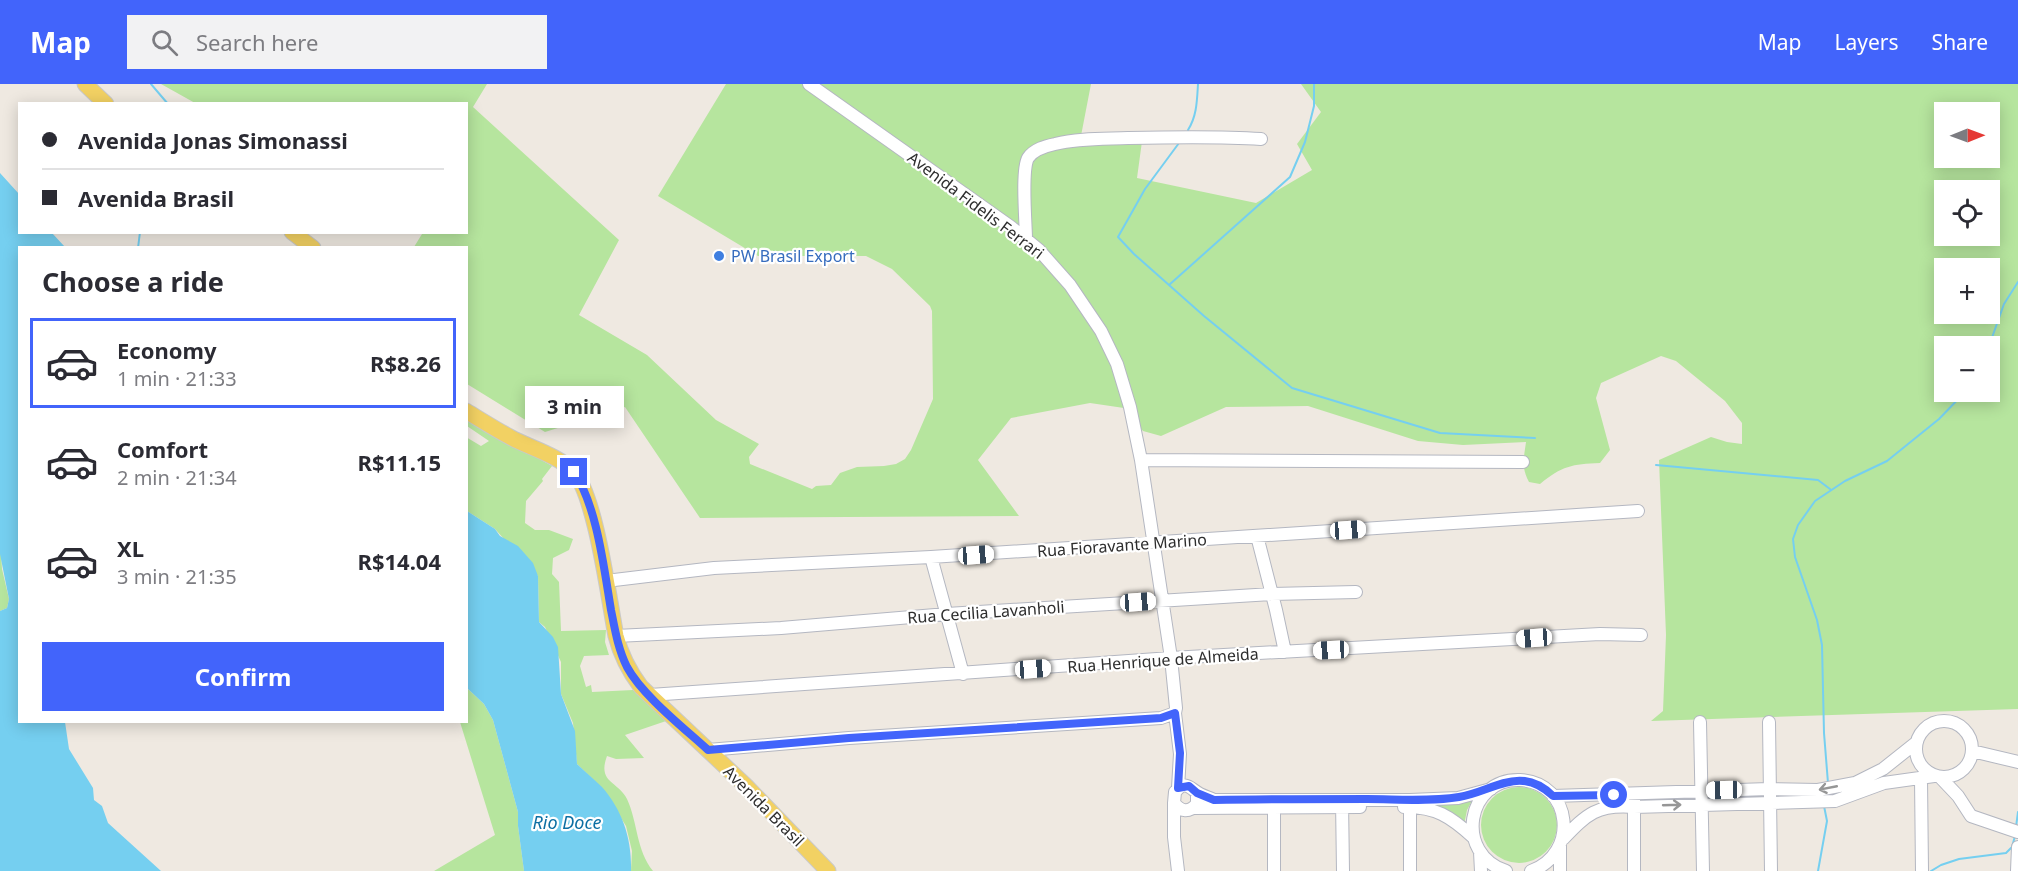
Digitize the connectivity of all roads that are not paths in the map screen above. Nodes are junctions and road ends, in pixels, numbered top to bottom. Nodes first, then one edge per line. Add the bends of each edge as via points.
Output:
1 (85, 84) edge
2 (809, 84) edge
3 (104, 102) edge
4 (1261, 139) dead end
5 (295, 234) edge
6 (1026, 240) junction
7 (310, 246) edge
8 (468, 412) edge
9 (1140, 460) junction
10 (1523, 462) dead end
11 (1638, 511) dead end
12 (1257, 537) junction
13 (1153, 543) junction
14 (931, 557) junction
15 (606, 581) junction
16 (1356, 592) dead end
17 (1272, 594) junction
18 (1162, 600) junction
19 (947, 614) junction
20 (1641, 634) dead end
21 (616, 636) junction
22 (1285, 652) junction
23 (1172, 658) junction
24 (963, 674) junction
25 (650, 695) junction
26 (1176, 711) junction
27 (1700, 722) dead end
28 (1768, 722) dead end
29 (1917, 742) junction
30 (708, 750) junction
31 (1972, 751) junction
32 (2018, 762) edge
33 (1962, 771) junction
34 (1937, 776) junction
35 (1921, 777) junction
36 (1178, 788) junction
37 (1491, 789) junction
38 (1769, 789) junction
39 (1700, 791) junction
40 (1197, 793) junction
41 (1553, 796) junction
42 (1958, 796) junction
43 (1634, 800) junction
44 (1174, 803) junction
45 (1274, 803) junction
46 (1342, 803) junction
47 (1410, 803) junction
48 (1770, 803) junction
49 (1701, 804) junction
50 (1190, 809) junction
51 (2018, 832) edge
52 (1473, 837) junction
53 (1561, 842) junction
54 (2018, 847) edge
55 (1176, 850) junction
56 (1479, 852) junction
57 (1497, 870) edge
58 (828, 871) edge
59 (1178, 871) edge
60 (1274, 871) edge
61 (1343, 871) edge
62 (1410, 871) edge
63 (1481, 871) edge
64 (1532, 871) edge
65 (1560, 871) edge
66 (1634, 871) edge
67 (1703, 871) edge
68 (1771, 871) edge
69 (1922, 871) edge
70 (2017, 871) edge

1 - 3 main road
2 - 6 street, Avenida Fidelis Ferrari
4 - 6 street via 1197,136 1073,140 1034,151 1027,159 1024,174
5 - 7 main road
6 - 9 street, Avenida Fidelis Ferrari via 1070,285 1101,331 1123,384
8 - 15 main road, Avenida Brasil via 574,472 590,510
9 - 10 street
9 - 13 street, Avenida Fidelis Ferrari
11 - 12 street, Rua Fioravante Marino
12 - 13 street, Rua Fioravante Marino
12 - 17 street
13 - 14 street, Rua Fioravante Marino
13 - 18 street, Avenida Fidelis Ferrari
14 - 15 street, Rua Fioravante Marino via 714,568
14 - 19 street
15 - 21 main road, Avenida Brasil
16 - 17 street, Rua Cecilia Lavanholi
17 - 18 street, Rua Cecilia Lavanholi
17 - 22 street
18 - 19 street, Rua Cecilia Lavanholi
18 - 23 street, Avenida Fidelis Ferrari
19 - 21 street, Rua Cecilia Lavanholi
19 - 24 street
20 - 22 street, Rua Henrique de Almeida via 1600,633
21 - 25 main road, Avenida Brasil via 631,674
22 - 23 street, Rua Henrique de Almeida
23 - 24 street, Rua Henrique de Almeida
23 - 26 street, Avenida Fidelis Ferrari
24 - 25 street, Rua Henrique de Almeida
25 - 30 main road, Avenida Brasil
26 - 30 street via 1161,718
26 - 36 street, Avenida Fidelis Ferrari
27 - 39 street
28 - 38 street
29 - 31 street via 1926,727 1949,721 1968,734
29 - 34 street via 1920,765
29 -> 38 street via 1883,769 1855,783 1818,790
30 - 58 main road, Avenida Brasil
31 - 32 street
31 - 33 street
33 - 34 street via 1951,777
33 - 42 street
34 - 35 street
34 - 42 street
35 - 48 street via 1884,783 1835,801
35 - 69 street
36 - 40 street via 1189,786
36 - 44 street
37 - 41 street via 1504,782 1527,781
37 - 47 street via 1458,798
37 - 52 street via 1476,807
38 - 39 street
38 - 48 street
39 - 43 street
39 - 49 street
40 - 45 street via 1214,800
40 - 50 street via 1197,804
41 - 43 street
41 - 53 street via 1563,816
42 - 51 street via 1971,816
43 -> 49 street
43 - 53 street via 1588,814
43 - 66 street
44 - 50 street via 1182,810
44 - 55 street
45 - 46 street
45 - 50 street
45 - 60 street
46 - 47 street
46 - 61 street
47 - 52 street via 1449,817
47 - 62 street
48 - 49 street
48 - 68 street
49 - 67 street
50 - 55 street via 1181,826
52 - 56 street
53 - 64 street via 1551,859
53 - 65 street
54 - 70 street
55 - 59 street
56 - 57 street
56 - 63 street

